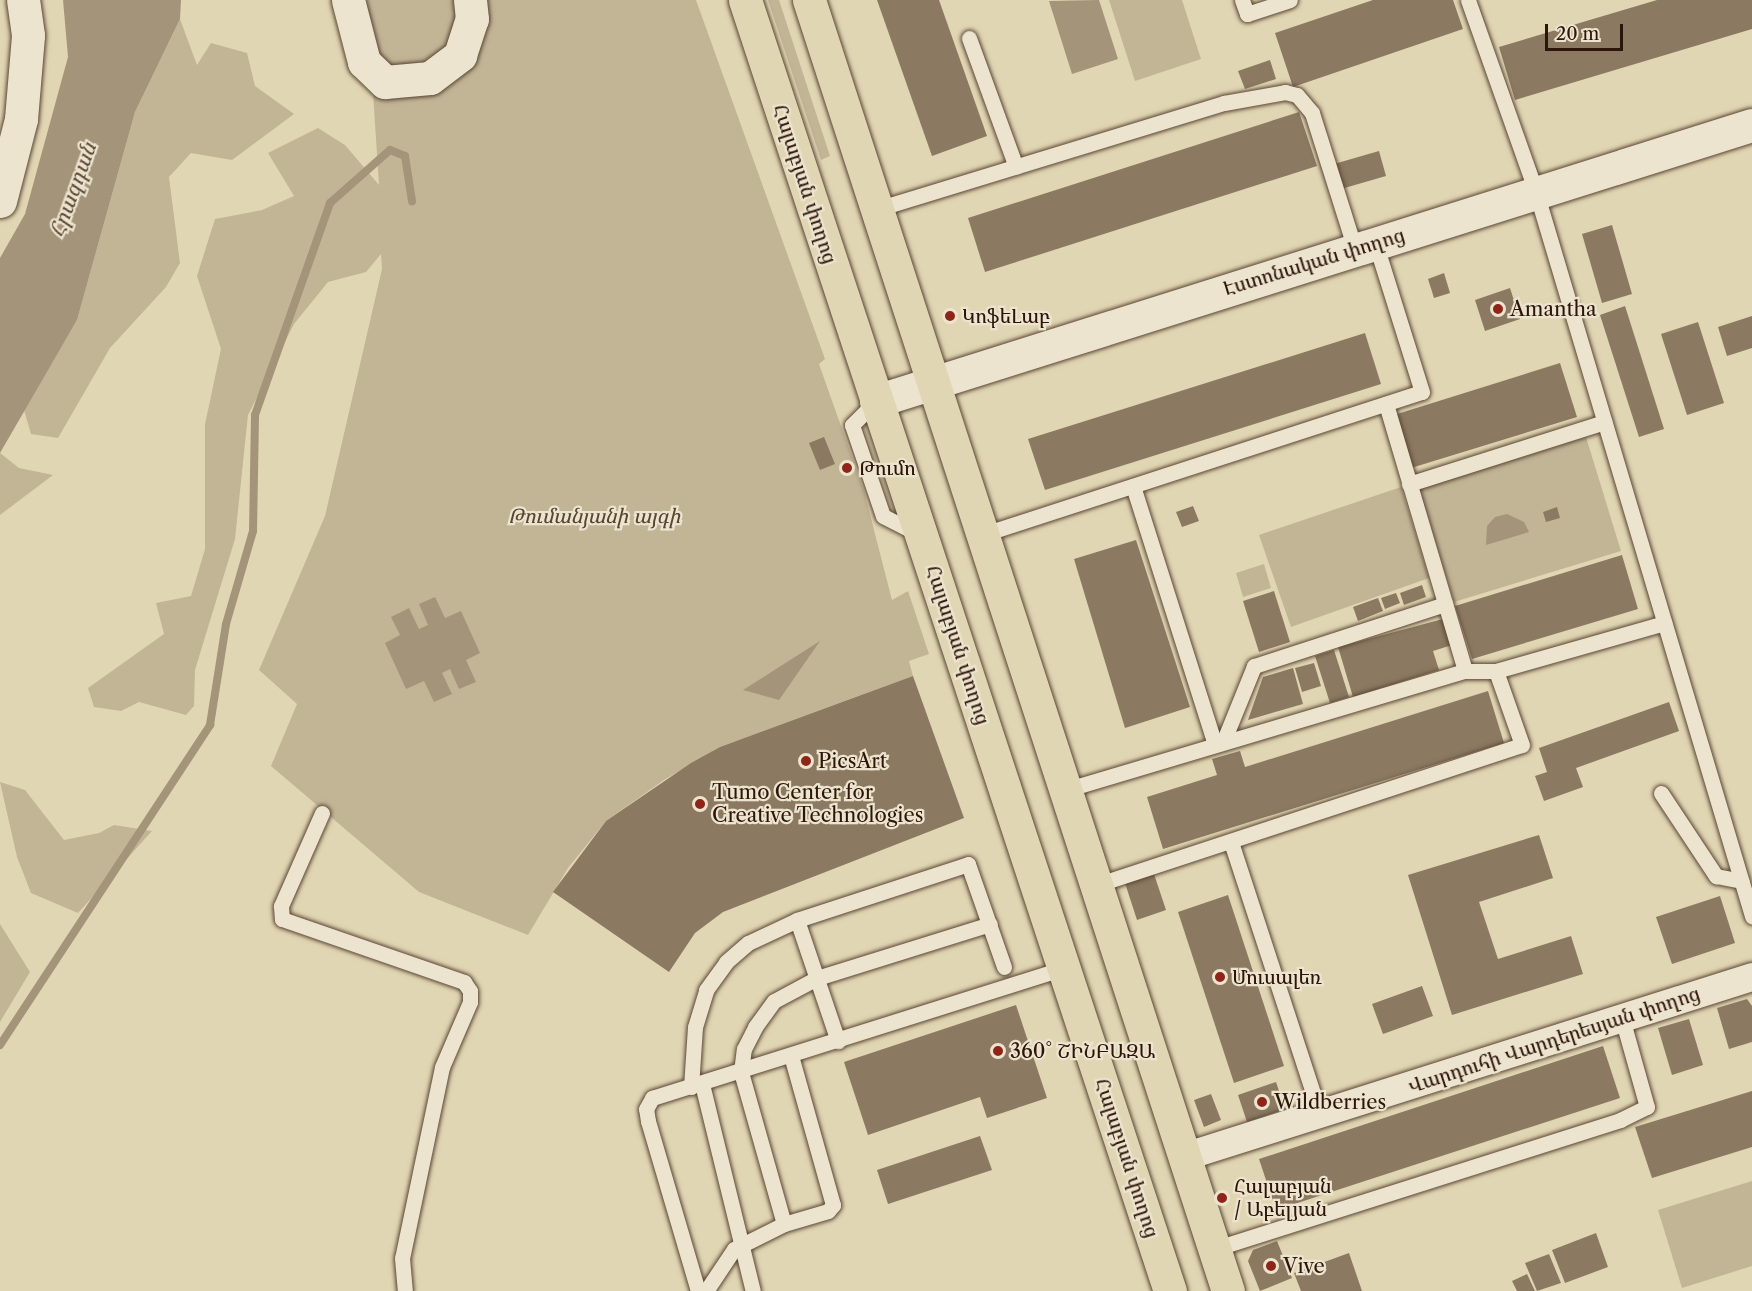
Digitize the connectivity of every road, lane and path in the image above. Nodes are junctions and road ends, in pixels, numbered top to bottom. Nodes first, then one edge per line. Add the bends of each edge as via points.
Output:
1 (23, 0) edge
2 (348, 0) edge
3 (364, 0) edge
4 (470, 0) edge
5 (745, 0) edge
6 (809, 0) edge
7 (1242, 0) edge
8 (1290, 0) edge
9 (1468, 0) edge
10 (969, 38) dead end
11 (364, 62) junction
12 (1752, 125) edge
13 (1016, 167) junction
14 (1536, 192) junction
15 (0, 201) edge
16 (878, 209) junction
17 (1365, 246) junction
18 (934, 380) junction
19 (876, 401) junction
20 (1386, 404) junction
21 (1605, 422) junction
22 (1409, 484) junction
23 (1133, 486) junction
24 (984, 534) junction
25 (1445, 604) junction
26 (1664, 623) junction
27 (1466, 671) junction
28 (1496, 671) junction
29 (1219, 741) junction
30 (1065, 790) junction
31 (1661, 793) dead end
32 (322, 813) dead end
33 (1231, 842) junction
34 (1742, 881) junction
35 (1096, 885) junction
36 (1752, 916) edge
37 (796, 920) junction
38 (990, 924) junction
39 (1004, 967) dead end
40 (1064, 968) junction
41 (1752, 977) edge
42 (817, 978) junction
43 (1622, 1018) junction
44 (838, 1041) junction
45 (791, 1056) junction
46 (741, 1072) junction
47 (696, 1085) junction
48 (1320, 1114) junction
49 (1184, 1157) junction
50 (784, 1224) junction
51 (742, 1245) junction
52 (1214, 1249) junction
53 (405, 1291) edge
54 (698, 1291) edge
55 (706, 1291) edge
56 (753, 1291) edge
57 (1170, 1291) edge
58 (1228, 1291) edge

1 - 15 street via 28,35 21,119
2 - 11 street
3 - 11 lane
4 - 11 street via 472,19 460,54 440,73 415,81 385,82
5 - 19 main road, Հալաբյան փողոց
6 - 16 main road
7 - 8 lane via 1246,14
9 - 14 lane
10 - 13 lane
12 - 14 street, Էստոնական փողոց
13 - 16 lane
13 - 17 lane via 1224,103 1285,92 1297,95 1312,113
14 - 17 street, Էստոնական փողոց
14 - 21 lane
16 - 18 main road
17 - 18 street, Էստոնական փողոց
17 - 20 lane via 1422,392
18 - 19 street, Էստոնական փողոց
18 - 24 main road
19 - 40 main road, Հալաբյան փողոց
20 - 22 lane
20 - 23 lane
21 - 22 lane
21 - 26 lane
22 - 25 lane
23 - 24 lane
23 - 29 lane
24 - 30 main road
25 - 27 lane
25 - 29 lane via 1254,666
26 - 28 lane
26 - 34 lane
27 - 28 lane
27 - 29 lane
28 - 33 lane via 1522,745
29 - 30 lane
30 - 35 main road
31 - 34 lane via 1716,876
32 - 53 lane via 281,906 282,919 464,982 470,991 470,1002 442,1067 402,1258
33 - 35 lane
33 - 48 lane
34 - 36 lane
35 - 49 main road
37 - 38 lane via 968,864
37 - 42 lane
37 - 47 lane via 748,943 726,962 706,990 695,1027
38 - 39 lane
38 - 42 lane
40 - 44 lane
40 - 57 main road, Հալաբյան փողոց
41 - 43 street, Վարդուհի Վարդերեսյան փողոց
42 - 44 lane
42 - 46 lane via 774,1001 744,1049
43 - 48 street, Վարդուհի Վարդերեսյան փողոց
43 - 52 lane via 1647,1107 1620,1120
44 - 45 lane
45 - 46 lane
45 - 50 lane via 833,1205 828,1211
46 - 47 lane
46 - 50 lane
47 - 51 lane
47 - 54 lane via 652,1098 646,1109
48 - 49 street, Վարդուհի Վարդերեսյան փողոց
49 - 52 main road
50 - 51 lane
51 - 55 lane via 734,1249
51 - 56 lane
52 - 58 main road

